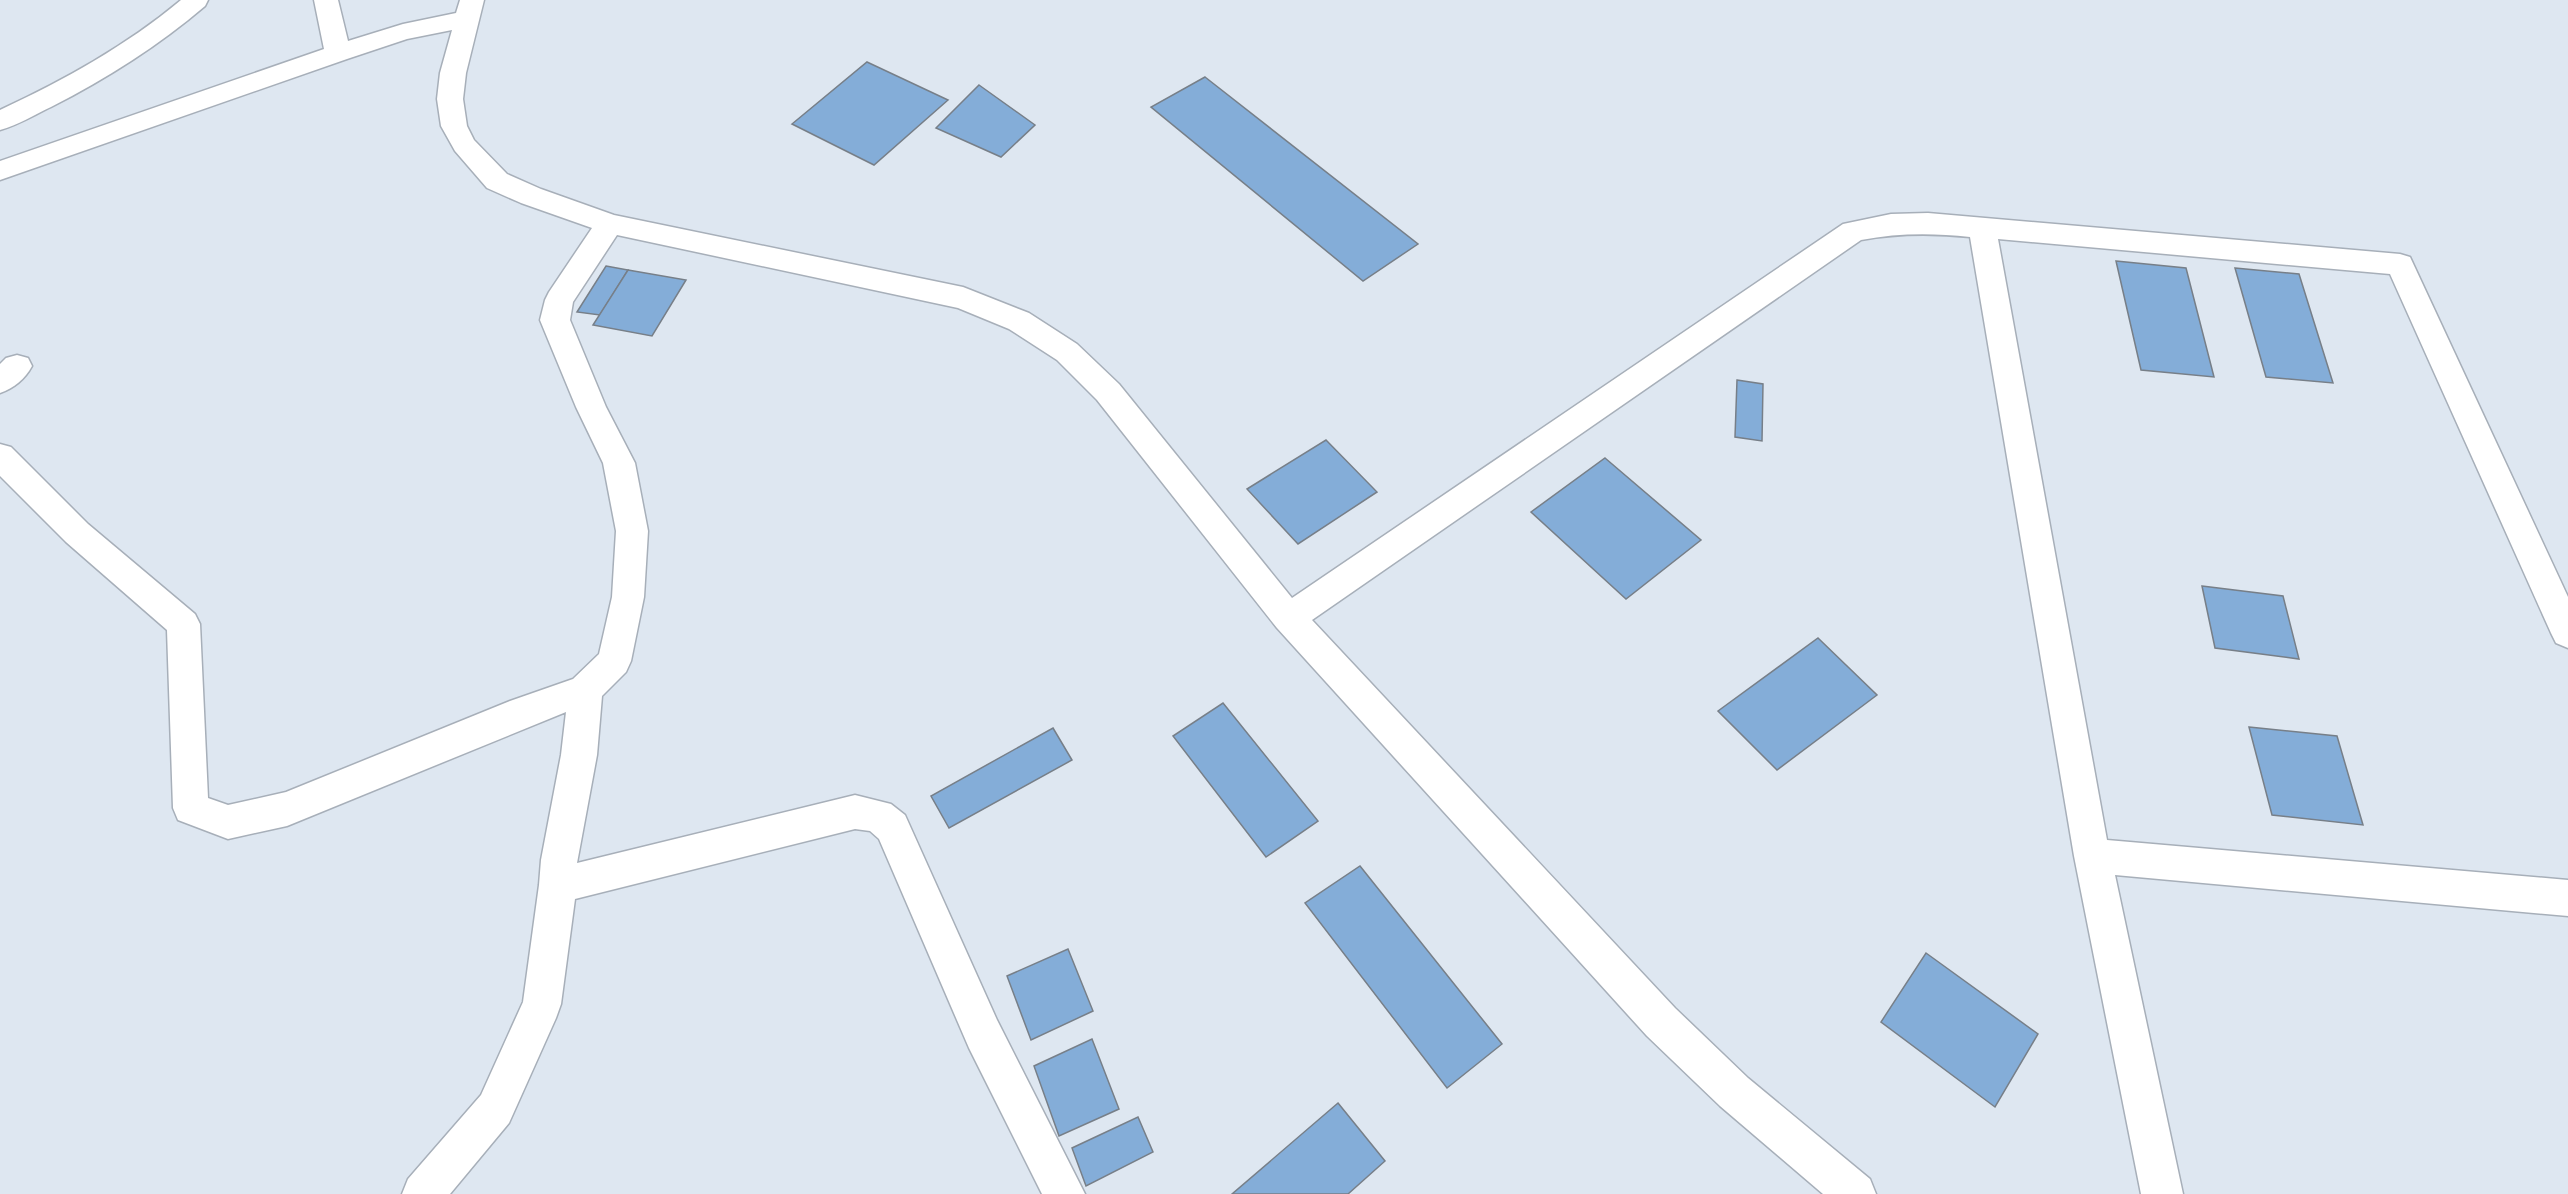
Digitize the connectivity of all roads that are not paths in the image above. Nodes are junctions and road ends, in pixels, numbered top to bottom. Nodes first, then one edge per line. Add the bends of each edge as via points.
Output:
1 (196, 0) edge
2 (326, 0) edge
3 (470, 9) edge
4 (338, 53) junction
5 (0, 121) edge
6 (0, 171) edge
7 (610, 224) junction
8 (1982, 226) junction
9 (0, 456) edge
10 (1289, 618) junction
11 (2568, 633) edge
12 (585, 690) junction
13 (2092, 856) junction
14 (558, 885) junction
15 (2568, 898) edge
16 (423, 1194) edge
17 (1064, 1194) edge
18 (1855, 1194) edge
19 (2162, 1194) edge

1 - 5 street via 144,42
2 - 4 street
3 - 4 street
3 - 7 street via 450,99 454,126 464,145 497,181
4 - 6 street
7 - 10 street via 963,298 1019,321 1067,352 1108,392
7 - 12 street via 559,300 555,320 619,463 632,531 628,597 614,661
8 - 10 street via 1891,224 1852,231
8 - 11 street via 2400,264
8 - 13 street
9 - 12 street via 77,532 183,624 191,808 228,822 287,809
10 - 18 street via 1661,1022 1734,1092
12 - 14 street
13 - 15 street
13 - 19 street
14 - 16 street via 542,1004 495,1108
14 - 17 street via 620,873 855,812 878,816 892,827 983,1034

